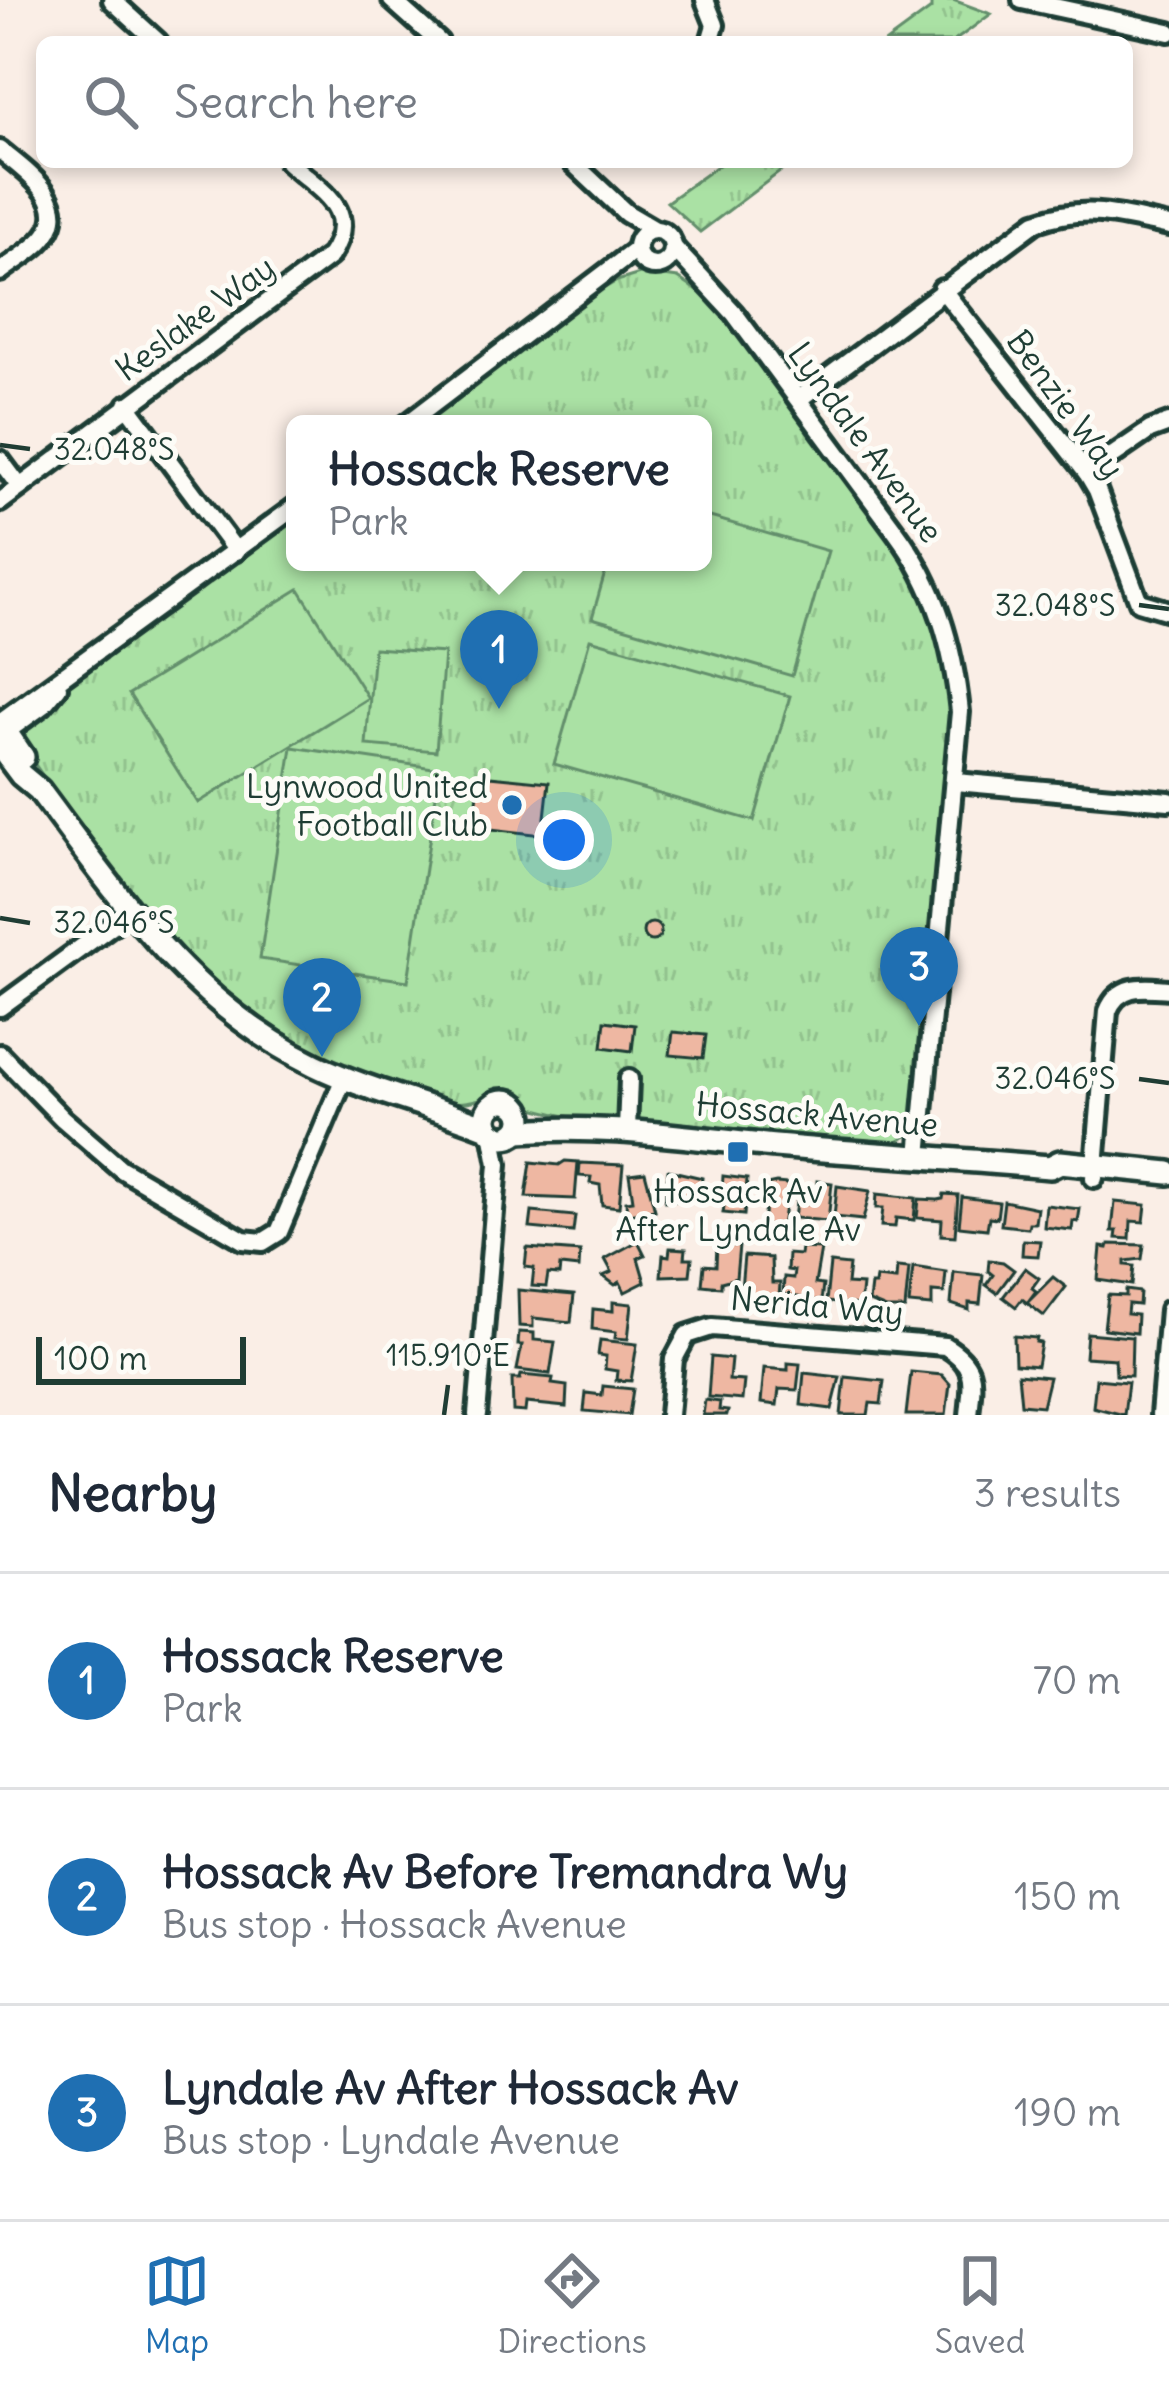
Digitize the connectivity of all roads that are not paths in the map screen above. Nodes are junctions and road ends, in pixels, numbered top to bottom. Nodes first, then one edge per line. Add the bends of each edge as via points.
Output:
1 (112, 0) edge
2 (392, 0) edge
3 (705, 0) edge
4 (1022, 0) edge
5 (1063, 4) edge
6 (1169, 32) edge
7 (151, 36) edge
8 (432, 36) edge
9 (712, 36) edge
10 (0, 150) edge
11 (295, 168) edge
12 (579, 168) edge
13 (599, 168) edge
14 (590, 178) junction
15 (626, 213) junction
16 (1169, 226) edge
17 (655, 230) junction
18 (638, 245) junction
19 (674, 248) junction
20 (654, 266) junction
21 (0, 272) edge
22 (607, 275) junction
23 (703, 281) junction
24 (942, 289) junction
25 (799, 399) junction
26 (127, 405) junction
27 (418, 415) edge
28 (1169, 423) edge
29 (0, 460) edge
30 (1087, 473) junction
31 (20, 487) junction
32 (0, 502) edge
33 (286, 514) edge
34 (236, 551) junction
35 (1169, 611) edge
36 (1, 732) edge
37 (956, 782) junction
38 (1169, 801) edge
39 (130, 912) junction
40 (1169, 989) edge
41 (0, 1007) edge
42 (0, 1054) edge
43 (344, 1078) junction
44 (629, 1079) dead end
45 (503, 1125) junction
46 (627, 1130) junction
47 (919, 1156) junction
48 (1094, 1172) junction
49 (1169, 1173) edge
50 (1169, 1185) edge
51 (1169, 1310) edge
52 (477, 1415) edge
53 (669, 1415) edge
54 (969, 1415) edge
55 (1160, 1415) edge

1 - 7 street
2 - 8 street
3 - 9 street
4 - 5 street
5 - 6 street
10 - 21 street via 48,191 53,213 48,234
11 - 26 street, Keslake Way via 345,225 330,256
12 - 14 street, Lyndale Avenue
13 - 14 street
14 - 15 street, Lyndale Avenue
15 - 17 street, Lyndale Avenue
15 - 18 street, Lyndale Avenue
16 - 24 street via 1065,212 1036,222
17 - 18 street
17 - 19 street, Lyndale Avenue
18 - 20 street, Lyndale Avenue via 640,259
18 - 22 street
19 - 20 street via 668,262
19 - 23 street, Lyndale Avenue
20 - 22 street
20 - 23 street, Lyndale Avenue
22 - 27 street
23 - 25 street, Lyndale Avenue
24 - 25 street
24 - 30 street, Benzie Way
25 - 37 street, Lyndale Avenue via 914,556 942,615 960,712
26 - 31 street, Keslake Way
26 - 34 street
28 - 30 street
29 - 31 street
30 - 35 street, Benzie Way via 1139,602
31 - 32 street, Keslake Way
33 - 34 street
34 - 36 street
36 - 39 main road, Hossack Avenue
37 - 38 street
37 - 47 street, Lyndale Avenue
39 - 41 street
39 - 43 main road, Hossack Avenue via 232,1015
40 - 48 street via 1130,989 1108,1011
42 - 43 street via 121,1169 258,1243 279,1232
43 - 45 main road, Hossack Avenue
44 - 46 street
45 - 46 main road, Hossack Avenue
45 - 52 street
46 - 47 main road, Hossack Avenue
47 - 48 main road, Hossack Avenue via 1060,1162
48 - 49 main road, Hossack Avenue
48 - 50 main road, Hossack Avenue
51 - 55 street
53 - 54 street, Nerida Way via 674,1358 687,1335 712,1327 945,1346 972,1375

